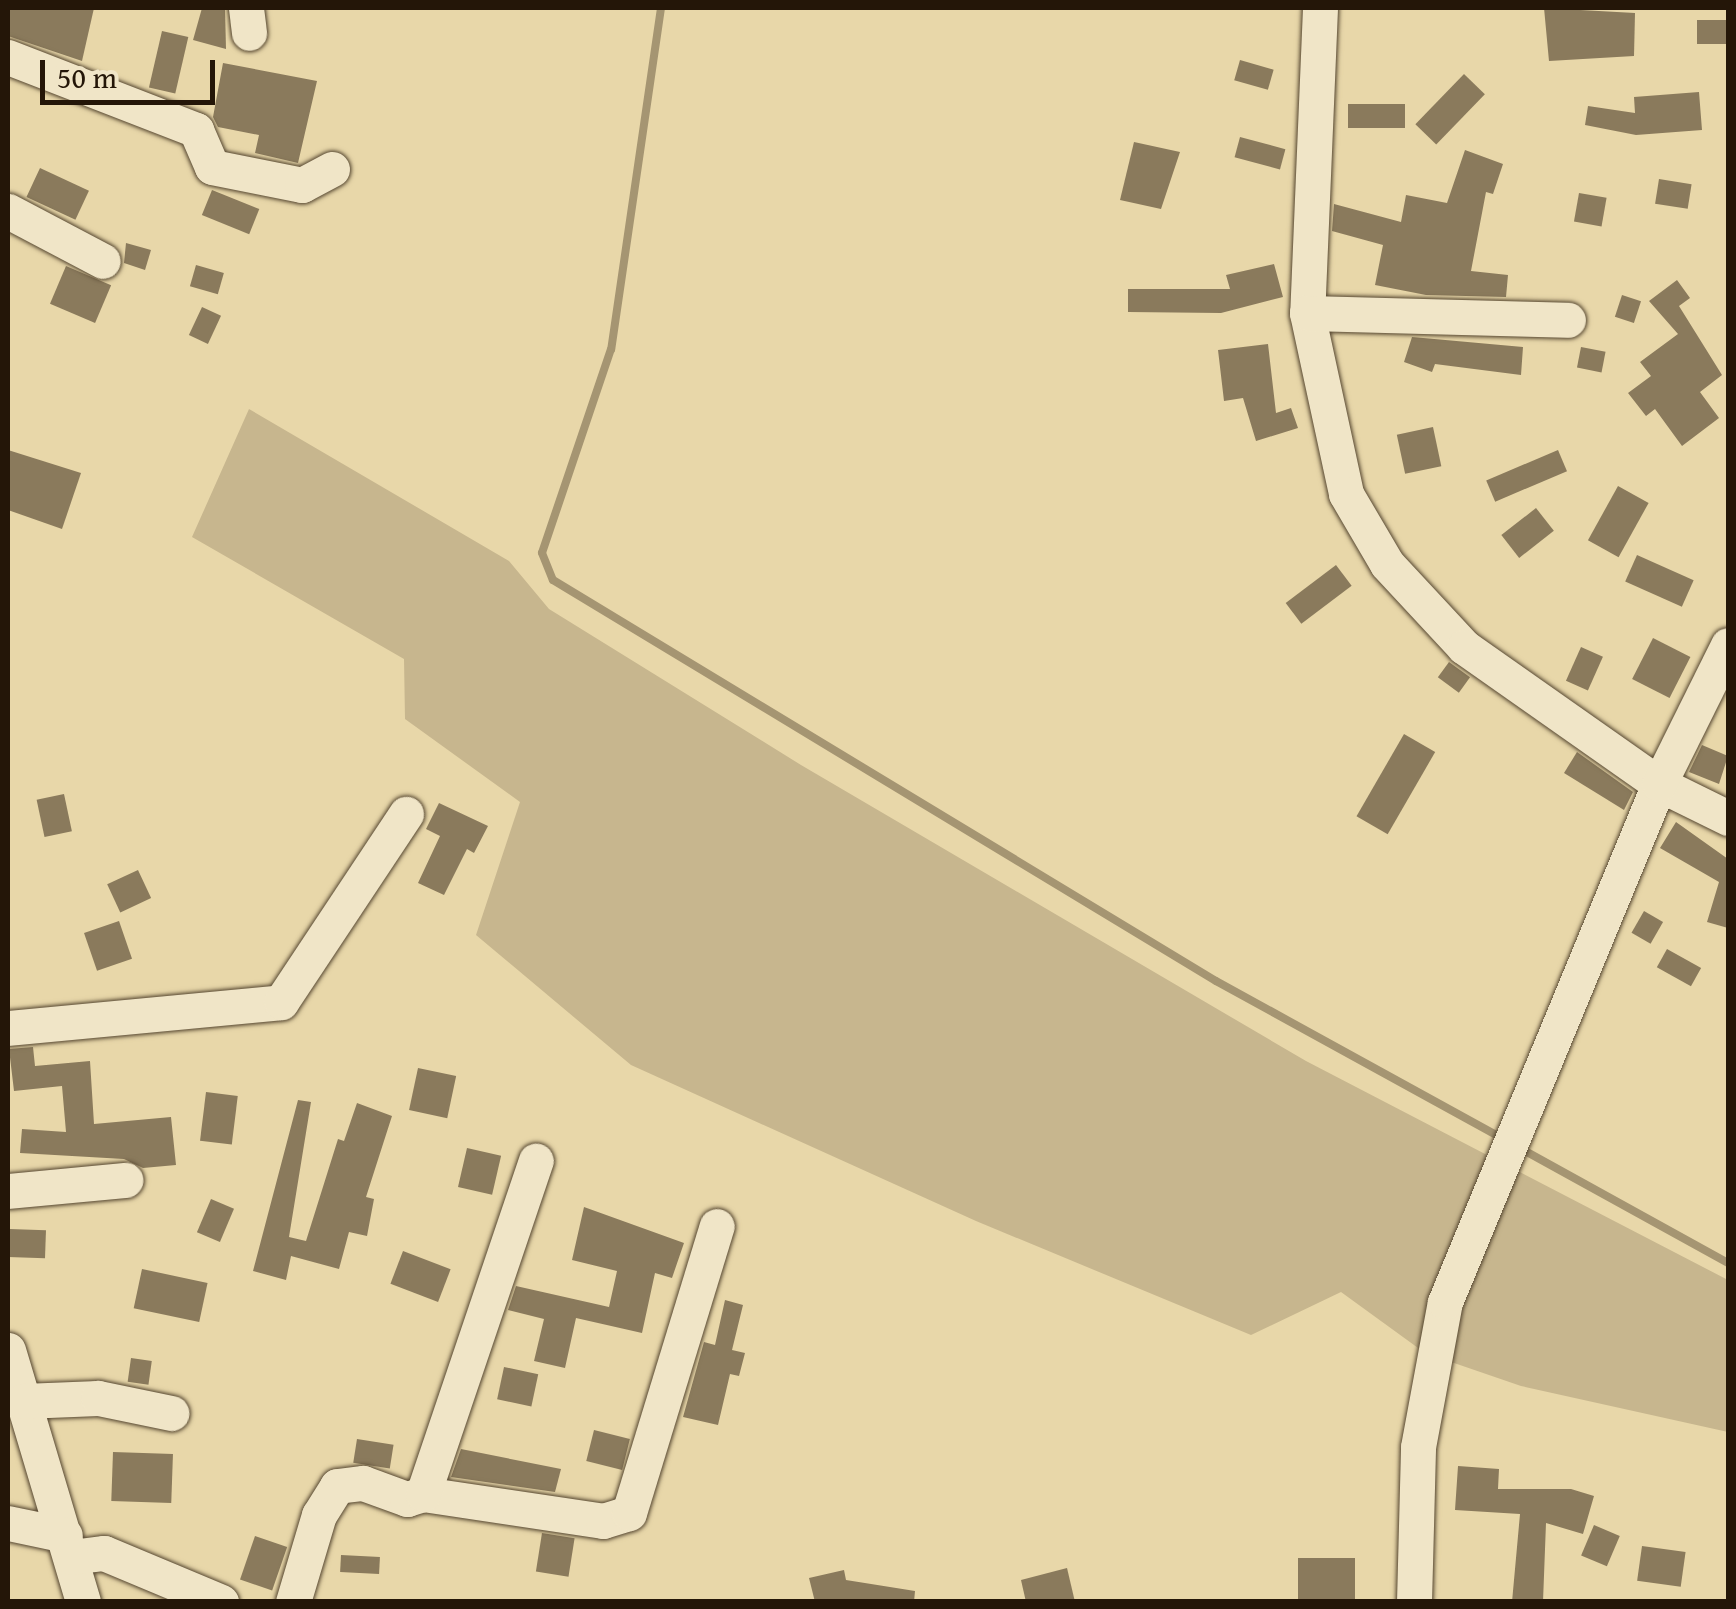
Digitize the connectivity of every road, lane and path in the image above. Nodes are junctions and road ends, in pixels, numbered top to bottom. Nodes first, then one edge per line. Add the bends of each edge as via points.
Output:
1 (1320, 8) edge
2 (8, 57) edge
3 (332, 169) dead end
4 (8, 211) edge
5 (103, 261) dead end
6 (1307, 312) junction
7 (1568, 320) dead end
8 (1728, 645) edge
9 (1659, 784) junction
10 (406, 814) dead end
11 (1728, 818) edge
12 (8, 1028) edge
13 (536, 1161) dead end
14 (125, 1180) dead end
15 (8, 1192) edge
16 (717, 1226) dead end
17 (8, 1350) edge
18 (23, 1401) junction
19 (170, 1414) dead end
20 (423, 1494) junction
21 (8, 1523) edge
22 (68, 1546) junction
23 (83, 1602) edge
24 (221, 1602) edge
25 (293, 1602) edge
26 (1414, 1602) edge

1 - 6 street
2 - 3 street via 196,130 212,167 302,184
4 - 5 street
6 - 7 street
6 - 9 street via 1346,494 1387,564 1464,647
8 - 9 street
9 - 11 street
9 - 26 street via 1445,1302 1418,1446
10 - 12 street via 281,1002
13 - 20 street
14 - 15 street
16 - 20 street via 629,1513 604,1521
17 - 18 street
18 - 19 street via 98,1398
18 - 22 street
20 - 25 street via 407,1500 364,1484 337,1486 319,1515
21 - 22 street
22 - 23 street
22 - 24 street via 104,1553

